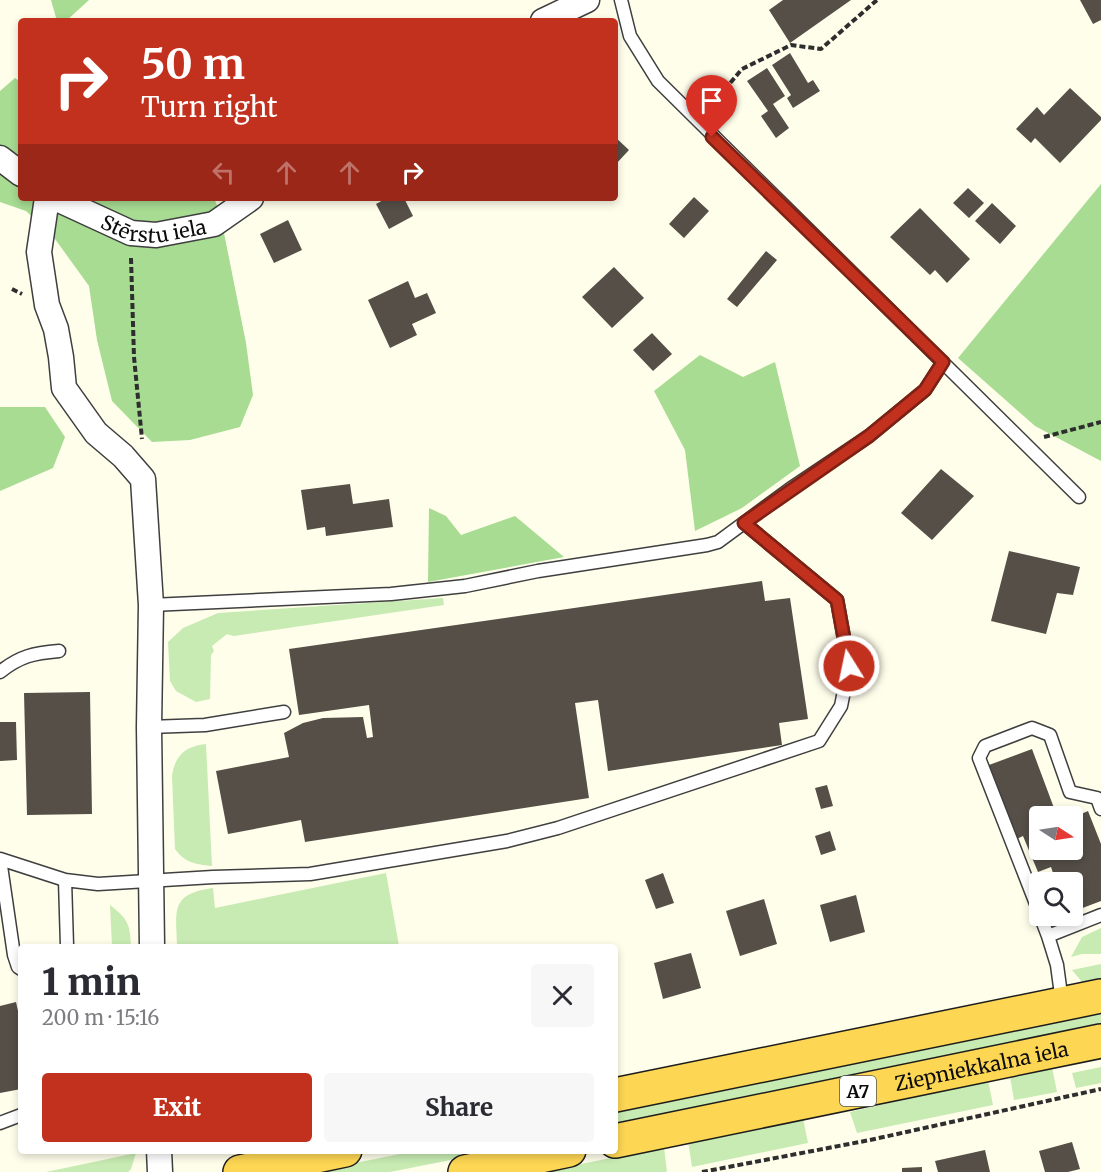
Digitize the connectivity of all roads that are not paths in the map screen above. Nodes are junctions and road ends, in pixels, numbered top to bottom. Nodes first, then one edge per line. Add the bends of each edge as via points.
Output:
1 (587, 0) edge
2 (621, 0) edge
3 (549, 18) edge
4 (0, 158) edge
5 (18, 172) edge
6 (47, 201) edge
7 (61, 201) edge
8 (246, 201) edge
9 (943, 362) junction
10 (1079, 497) dead end
11 (744, 523) junction
12 (151, 604) junction
13 (59, 651) dead end
14 (0, 672) edge
15 (284, 712) dead end
16 (149, 728) junction
17 (1101, 809) edge
18 (65, 880) junction
19 (150, 881) junction
20 (1029, 887) edge
21 (1101, 915) edge
22 (1044, 926) edge
23 (1048, 936) junction
24 (67, 944) edge
25 (152, 944) edge
26 (18, 967) edge
27 (1101, 996) edge
28 (1062, 1003) junction
29 (1101, 1041) edge
30 (618, 1094) edge
31 (18, 1116) edge
32 (0, 1123) edge
33 (618, 1140) edge
34 (159, 1154) edge
35 (326, 1154) edge
36 (550, 1154) edge
37 (160, 1172) edge
38 (240, 1172) edge
39 (465, 1172) edge

1 - 3 street
2 - 9 lane via 630,36 658,81
4 - 5 street
6 - 12 street via 39,252 64,388 96,433 143,478
7 - 8 street, Stērstu iela via 130,233 156,235 214,224
9 - 10 lane
9 - 11 lane via 925,390 869,436
11 - 12 lane via 718,542 707,545 465,586 391,594
11 - 19 lane via 837,600 849,666 841,706 819,741 558,828 507,841 310,874
12 - 16 street
13 - 14 lane via 32,653
15 - 16 lane via 205,725
16 - 19 street
17 - 20 lane via 1097,798 1070,792 1050,735 1032,728 985,746 979,758
18 - 19 lane via 98,884
18 - 24 lane
18 - 26 lane via 0,859
19 - 25 street
21 - 23 lane
22 - 23 lane
23 - 28 lane
27 - 28 highway, A7
28 - 30 highway, A7
29 - 33 highway, Ziepniekkalna iela / A7
31 - 32 lane
34 - 37 street
35 - 38 highway
36 - 39 highway

